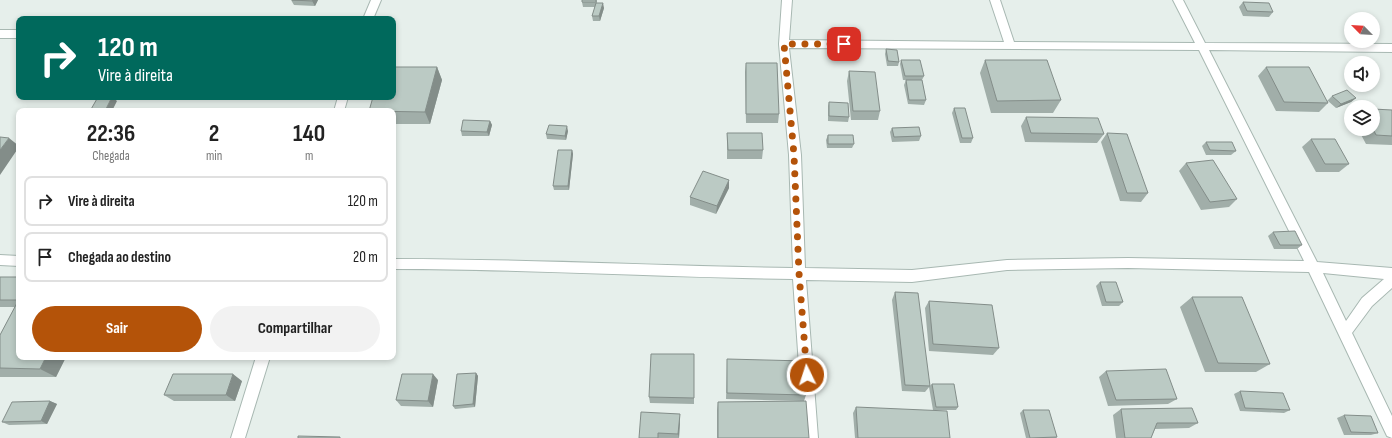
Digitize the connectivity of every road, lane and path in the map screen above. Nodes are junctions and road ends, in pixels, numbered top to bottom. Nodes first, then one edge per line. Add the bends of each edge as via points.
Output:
1 (376, 0) edge
2 (787, 0) edge
3 (996, 0) edge
4 (1178, 0) edge
5 (369, 16) edge
6 (0, 34) edge
7 (16, 34) edge
8 (784, 44) junction
9 (1010, 46) junction
10 (1202, 48) junction
11 (1392, 48) edge
12 (0, 260) edge
13 (16, 261) edge
14 (396, 264) edge
15 (1313, 267) junction
16 (799, 273) junction
17 (1392, 274) edge
18 (1392, 280) edge
19 (1345, 332) junction
20 (262, 360) edge
21 (1392, 431) edge
22 (238, 438) edge
23 (811, 438) edge

1 - 5 street
2 - 8 street
3 - 9 street
4 - 10 street
6 - 7 street
8 - 9 street
8 - 16 street via 794,155
9 - 10 street
10 - 11 street
10 - 15 street
12 - 13 street
14 - 16 street
15 - 16 street via 1128,263 1007,265 966,272 912,276
15 - 17 street
15 - 19 street
16 - 23 street
18 - 19 street via 1367,302
19 - 21 street
20 - 22 street

